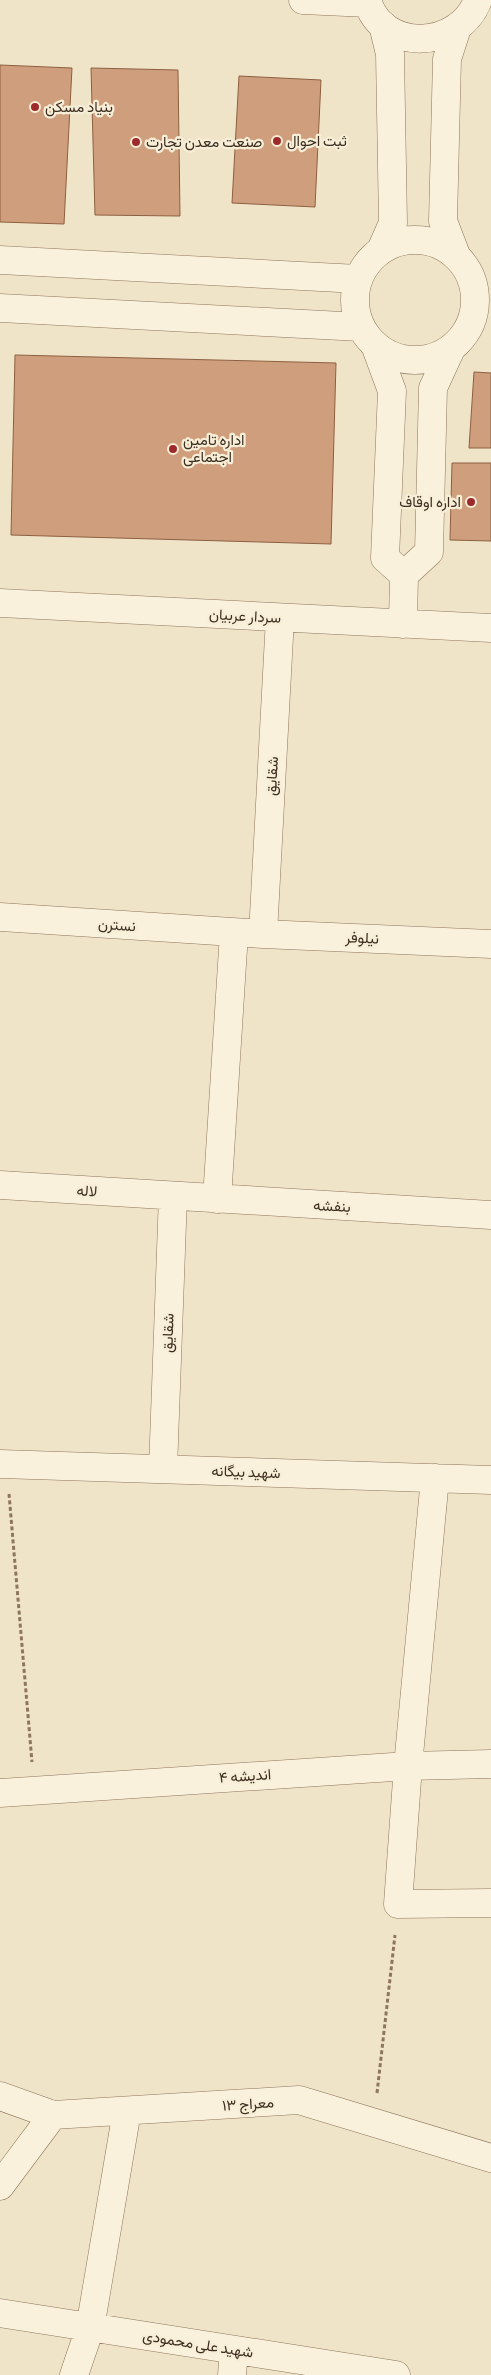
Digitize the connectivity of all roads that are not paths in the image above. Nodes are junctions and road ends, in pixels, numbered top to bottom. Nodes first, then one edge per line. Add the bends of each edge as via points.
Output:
1 (303, 0) edge
2 (372, 9) edge
3 (475, 12) edge
4 (381, 250) junction
5 (0, 260) edge
6 (473, 270) edge
7 (358, 279) junction
8 (0, 308) edge
9 (368, 336) junction
10 (470, 336) edge
11 (404, 575) junction
12 (0, 603) edge
13 (280, 618) junction
14 (403, 624) junction
15 (491, 628) edge
16 (0, 917) edge
17 (234, 933) junction
18 (263, 934) junction
19 (491, 944) edge
20 (0, 1185) edge
21 (173, 1196) junction
22 (217, 1199) junction
23 (491, 1215) edge
24 (3, 1464) edge
25 (163, 1469) junction
26 (435, 1478) junction
27 (491, 1480) edge
28 (491, 1764) edge
29 (408, 1766) junction
30 (0, 1793) edge
31 (491, 1903) edge
32 (0, 2096) edge
33 (127, 2111) junction
34 (53, 2115) junction
35 (491, 2158) edge
36 (0, 2186) edge
37 (0, 2313) edge
38 (90, 2328) junction
39 (233, 2362) edge
40 (74, 2375) edge
41 (396, 2375) edge

1 - 2 street
2 - 3 street via 400,35 420,40 439,37
2 - 4 street via 390,54 393,223
3 - 6 street via 448,59 443,221
4 - 6 street via 399,242 419,240 439,244
4 - 7 street
5 - 7 street
6 - 10 street via 475,294
7 - 9 street via 355,303
8 - 9 street
9 - 10 street via 393,356 413,360 433,357
9 - 11 street via 392,391 385,558
10 - 11 street via 433,388 429,552
11 - 14 street
12 - 13 street, سردار عربیان
13 - 14 street, سردار عربیان
13 - 18 street, شقایق
14 - 15 street, سردار عربیان
16 - 17 street, نسترن
17 - 18 street, نیلوفر
17 - 22 street
18 - 19 street, نیلوفر
20 - 21 street, لاله
21 - 22 street, بنفشه
21 - 25 street, شقایق
22 - 23 street, بنفشه
24 - 25 street, شهید بیگانه
25 - 26 street, شهید بیگانه
26 - 27 street, شهید بیگانه
26 - 29 street
28 - 29 street, اندیشه ۴
29 - 30 street, اندیشه ۴
29 - 31 street via 398,1904
32 - 34 street, معراج ۱۳
33 - 34 street, معراج ۱۳
33 - 35 street, معراج ۱۳ via 299,2100
33 - 38 street
34 - 36 street
37 - 38 street, شهید علی محمودی
38 - 39 street, شهید علی محمودی
38 - 40 street
39 - 41 street, شهید علی محمودی

